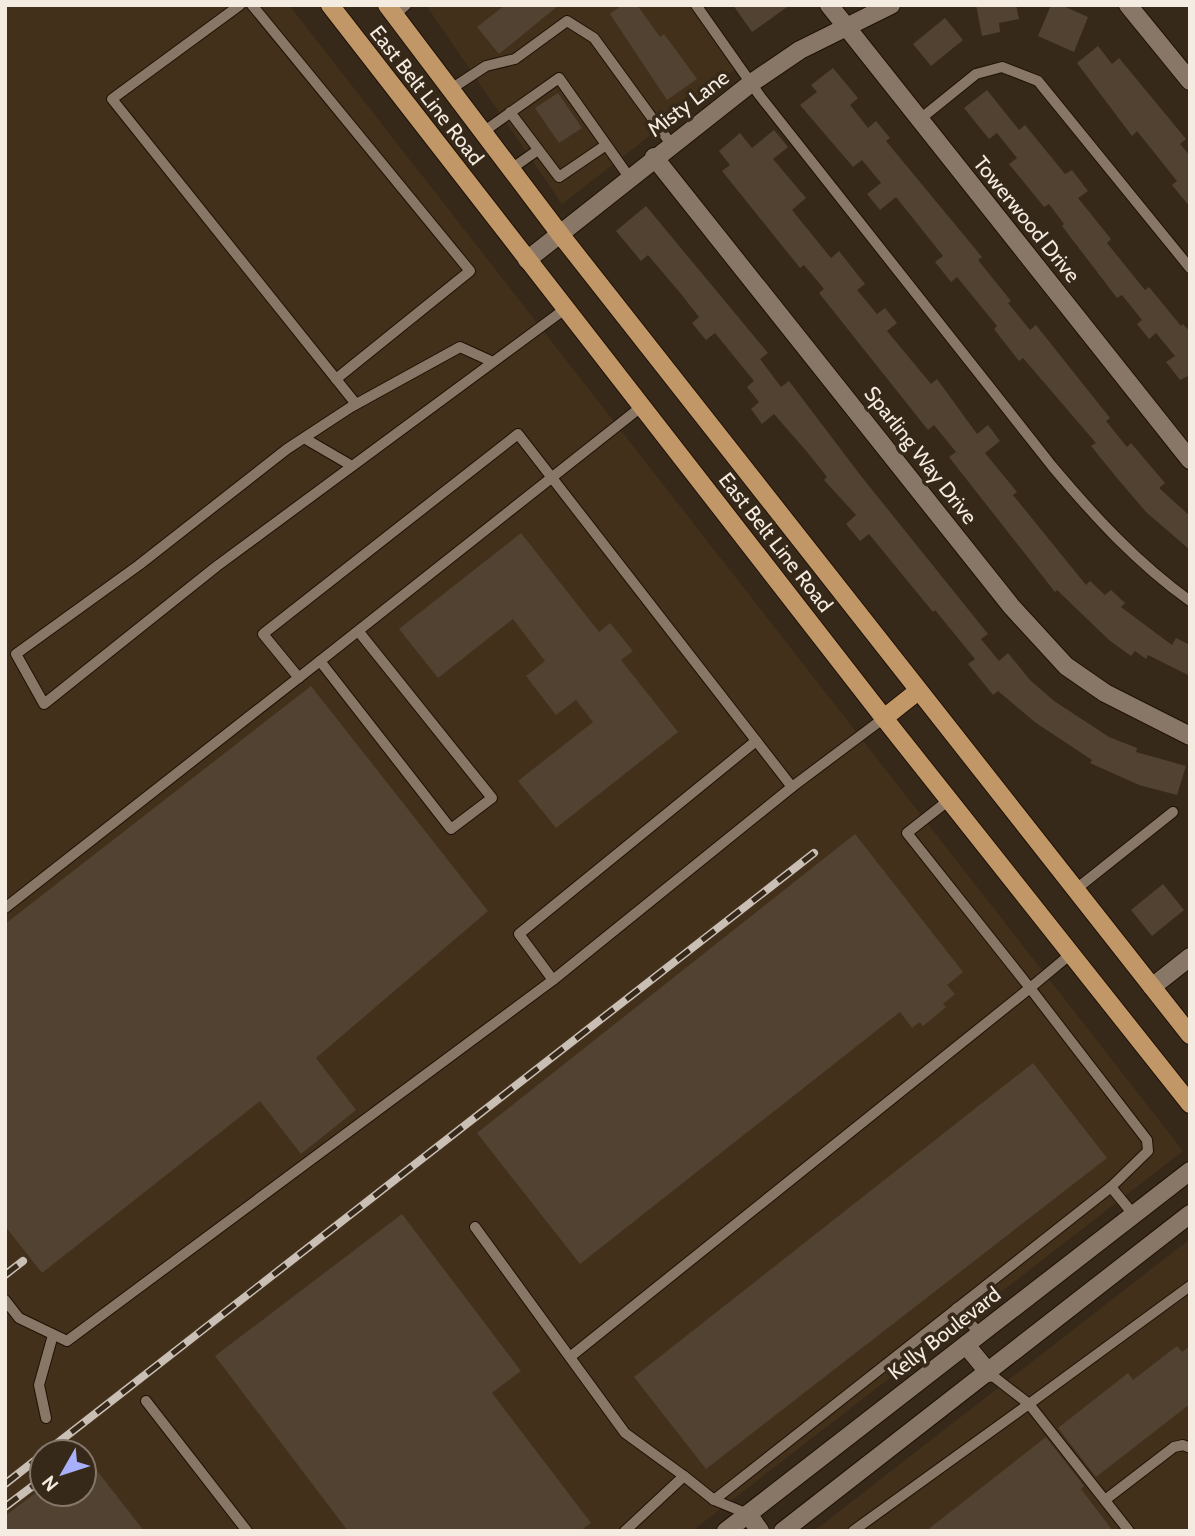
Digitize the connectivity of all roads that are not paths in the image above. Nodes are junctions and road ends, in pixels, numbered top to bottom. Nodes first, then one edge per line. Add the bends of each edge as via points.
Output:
1 (240, 5) edge
2 (252, 5) edge
3 (330, 5) edge
4 (696, 5) edge
5 (829, 5) edge
6 (891, 5) edge
7 (1128, 5) edge
8 (396, 8) edge
9 (845, 26) junction
10 (1190, 81) edge
11 (750, 84) junction
12 (451, 89) junction
13 (510, 112) junction
14 (919, 120) junction
15 (483, 132) junction
16 (671, 144) junction
17 (606, 145) junction
18 (538, 150) junction
19 (654, 157) junction
20 (511, 169) junction
21 (629, 177) junction
22 (560, 234) junction
23 (527, 260) junction
24 (1190, 268) edge
25 (565, 310) junction
26 (493, 362) junction
27 (336, 379) junction
28 (356, 404) junction
29 (641, 407) junction
30 (303, 439) junction
31 (1190, 460) edge
32 (352, 466) junction
33 (554, 479) junction
34 (1190, 601) edge
35 (359, 632) junction
36 (320, 661) junction
37 (299, 678) junction
38 (918, 691) junction
39 (884, 718) junction
40 (1190, 736) edge
41 (756, 741) junction
42 (792, 787) junction
43 (949, 800) junction
44 (1173, 812) dead end
45 (1075, 890) junction
46 (5, 908) edge
47 (1072, 953) junction
48 (1190, 957) edge
49 (553, 980) junction
50 (1152, 987) junction
51 (1030, 988) junction
52 (1190, 1035) edge
53 (1190, 1104) edge
54 (1190, 1171) edge
55 (1111, 1187) junction
56 (1133, 1214) junction
57 (1190, 1214) edge
58 (475, 1227) dead end
59 (1190, 1286) edge
60 (5, 1300) edge
61 (957, 1308) junction
62 (53, 1335) junction
63 (973, 1340) junction
64 (570, 1357) junction
65 (989, 1373) junction
66 (146, 1401) dead end
67 (1029, 1404) junction
68 (46, 1418) dead end
69 (1190, 1448) edge
70 (684, 1476) junction
71 (714, 1500) junction
72 (1105, 1500) junction
73 (748, 1514) junction
74 (247, 1531) edge
75 (625, 1531) edge
76 (726, 1531) edge
77 (760, 1531) edge
78 (783, 1531) edge
79 (853, 1531) edge
80 (1129, 1531) edge

1 - 27 lane via 112,99
2 - 27 lane via 470,271
3 - 23 main road, East Belt Line Road
4 - 11 lane
5 - 9 street, Towerwood Drive
6 - 9 street, Misty Lane
7 - 10 street
8 - 12 main road, East Belt Line Road
9 - 11 street, Misty Lane
9 - 14 street, Towerwood Drive
11 - 16 street, Misty Lane
11 - 34 lane via 1098,521 1150,572
12 - 15 main road, East Belt Line Road
12 - 16 lane via 486,66 515,59 567,21 594,38
13 - 15 lane
13 - 17 lane via 559,78
13 - 18 lane
14 - 24 lane via 976,74 1002,67 1038,81
14 - 31 street, Towerwood Drive
15 - 20 main road, East Belt Line Road
16 - 19 street, Misty Lane
17 - 18 lane via 559,177
17 - 21 lane
18 - 20 lane
19 - 21 street, Misty Lane
19 - 40 street, Sparling Way Drive via 1011,606 1066,666 1105,693
20 - 22 main road, East Belt Line Road
21 - 22 street, Misty Lane
22 - 23 street, Misty Lane
22 - 38 main road, East Belt Line Road
23 - 25 main road, East Belt Line Road
25 - 26 lane
25 - 29 main road, East Belt Line Road
26 - 28 lane via 460,346
26 - 32 lane
27 - 28 lane
28 - 30 lane
29 - 33 lane
29 - 39 main road, East Belt Line Road
30 - 32 lane
30 - 32 lane via 16,654 44,704
33 - 35 lane
33 - 37 lane via 518,434 263,634
33 - 41 lane
35 - 36 lane
35 - 36 lane via 492,798 451,829
36 - 37 lane
37 - 46 lane
38 - 39 main road
38 - 45 main road, East Belt Line Road
39 - 42 lane
39 - 43 main road, East Belt Line Road
41 - 42 lane
41 - 49 lane via 519,934
42 - 49 lane
43 - 47 main road, East Belt Line Road
43 - 51 lane via 906,833
44 - 45 lane
45 - 50 main road, East Belt Line Road
47 - 51 lane
47 - 53 main road, East Belt Line Road
48 - 50 street
49 - 62 lane via 67,1341
50 - 52 main road, East Belt Line Road
51 - 55 lane via 1147,1140 1148,1151
51 - 64 lane
54 - 56 street, Kelly Boulevard
55 - 56 lane
55 - 61 lane
56 - 63 street, Kelly Boulevard
57 - 65 street
58 - 64 lane
59 - 67 lane
60 - 62 lane via 19,1318
61 - 63 lane
61 - 71 lane
62 - 68 lane via 38,1385
63 - 65 street
63 - 73 street, Kelly Boulevard
64 - 70 lane via 625,1433
65 - 67 lane
65 - 78 street
66 - 74 lane
67 - 72 lane
67 - 79 lane
69 - 72 lane via 1174,1447
70 - 71 lane
70 - 75 lane
71 - 73 lane
72 - 80 lane
73 - 76 street, Kelly Boulevard
73 - 77 street

